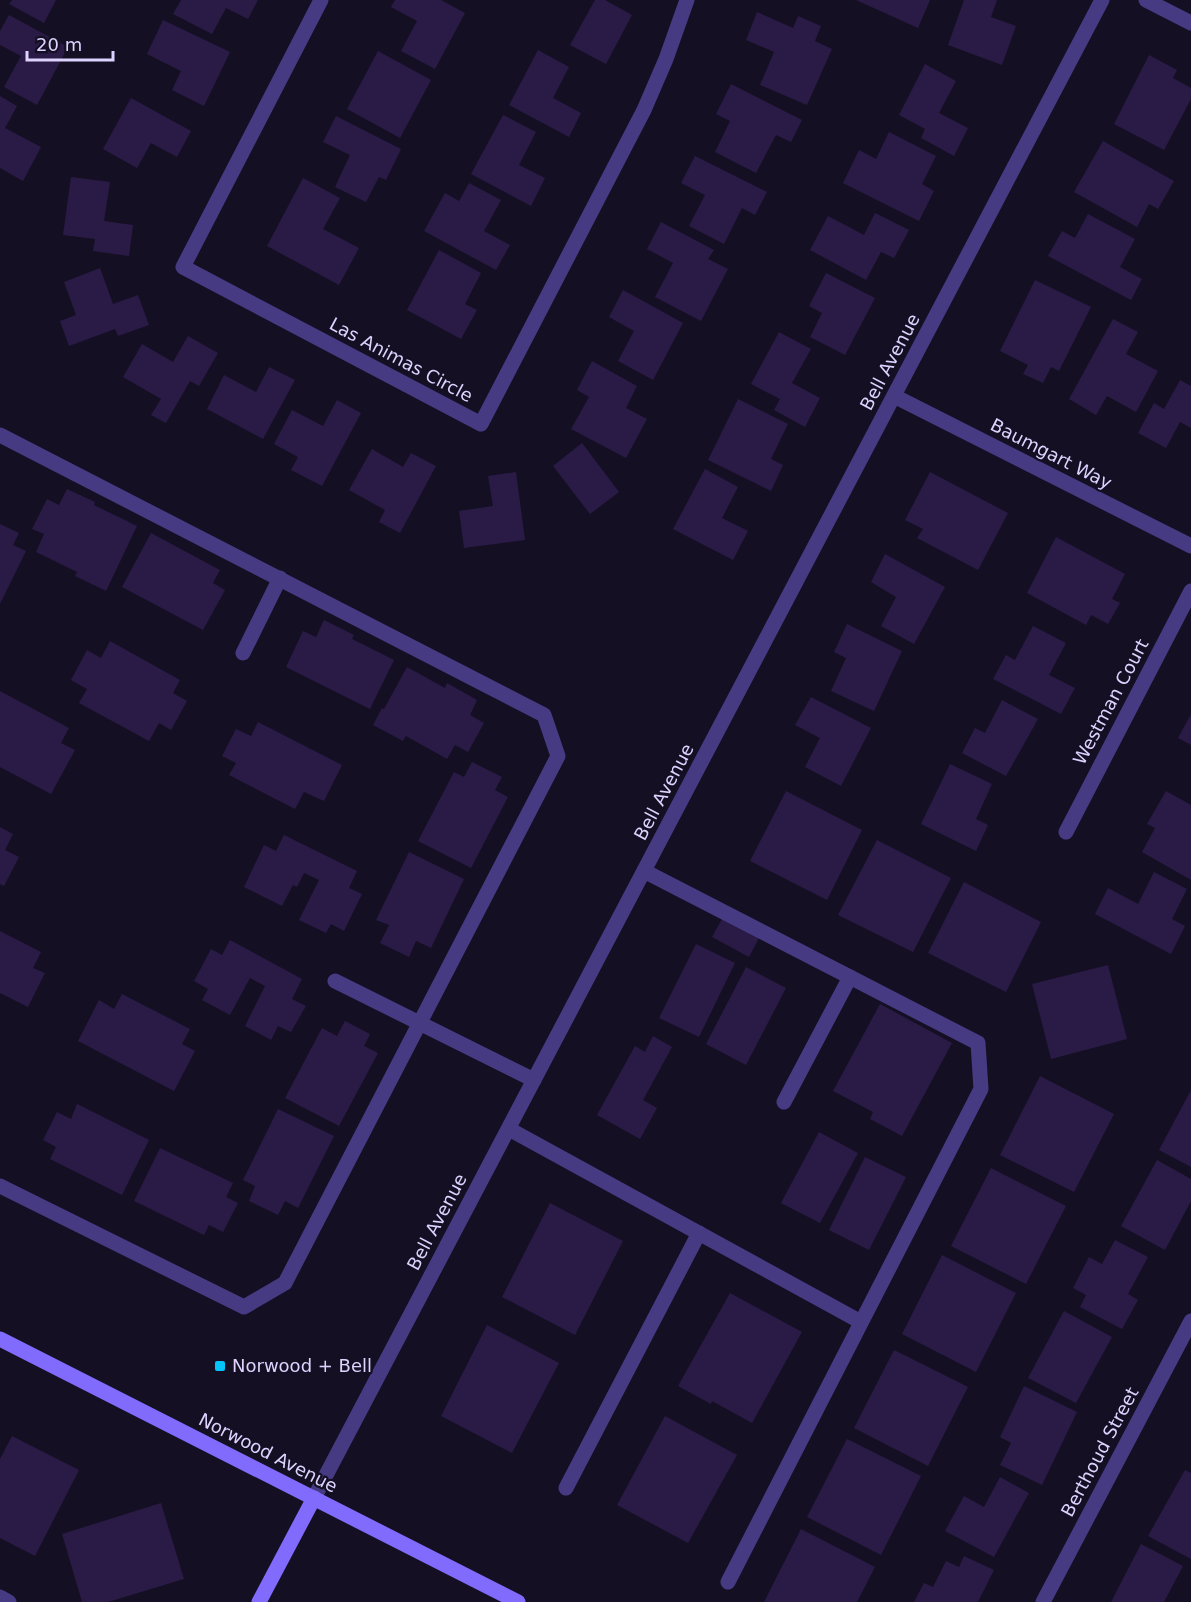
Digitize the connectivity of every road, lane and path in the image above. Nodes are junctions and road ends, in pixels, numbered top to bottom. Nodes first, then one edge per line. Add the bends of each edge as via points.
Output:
1 (321, 0) edge
2 (687, 0) edge
3 (1102, 0) edge
4 (1146, 0) edge
5 (1191, 23) edge
6 (894, 396) junction
7 (0, 435) edge
8 (1191, 546) edge
9 (280, 578) junction
10 (1191, 591) edge
11 (243, 653) dead end
12 (1065, 832) dead end
13 (644, 871) junction
14 (850, 977) junction
15 (334, 981) dead end
16 (419, 1023) junction
17 (534, 1080) junction
18 (784, 1102) dead end
19 (509, 1129) junction
20 (0, 1186) edge
21 (699, 1233) junction
22 (1191, 1321) edge
23 (861, 1322) junction
24 (0, 1339) edge
25 (566, 1488) dead end
26 (314, 1498) junction
27 (728, 1582) dead end
28 (0, 1597) edge
29 (9, 1602) edge
30 (259, 1602) edge
31 (518, 1602) edge
32 (1043, 1602) edge

1 - 2 street, Las Animas Circle via 183,267 481,424 644,110
3 - 6 street, Bell Avenue
4 - 5 street
6 - 8 street, Baumgart Way
6 - 13 street, Bell Avenue
7 - 9 street
9 - 11 street
9 - 16 street via 544,715 558,756
10 - 12 street, Westman Court
13 - 14 street
13 - 17 street, Bell Avenue
14 - 18 street
14 - 23 street via 978,1043 981,1089
15 - 16 street
16 - 17 street
16 - 20 street via 285,1283 244,1307
17 - 19 street, Bell Avenue
19 - 21 street
19 - 26 street, Bell Avenue
21 - 23 street
21 - 25 street
22 - 32 street, Berthoud Street
23 - 27 street
24 - 26 main road, Norwood Avenue
26 - 30 main road, Bell Avenue
26 - 31 main road, Norwood Avenue
28 - 29 street

